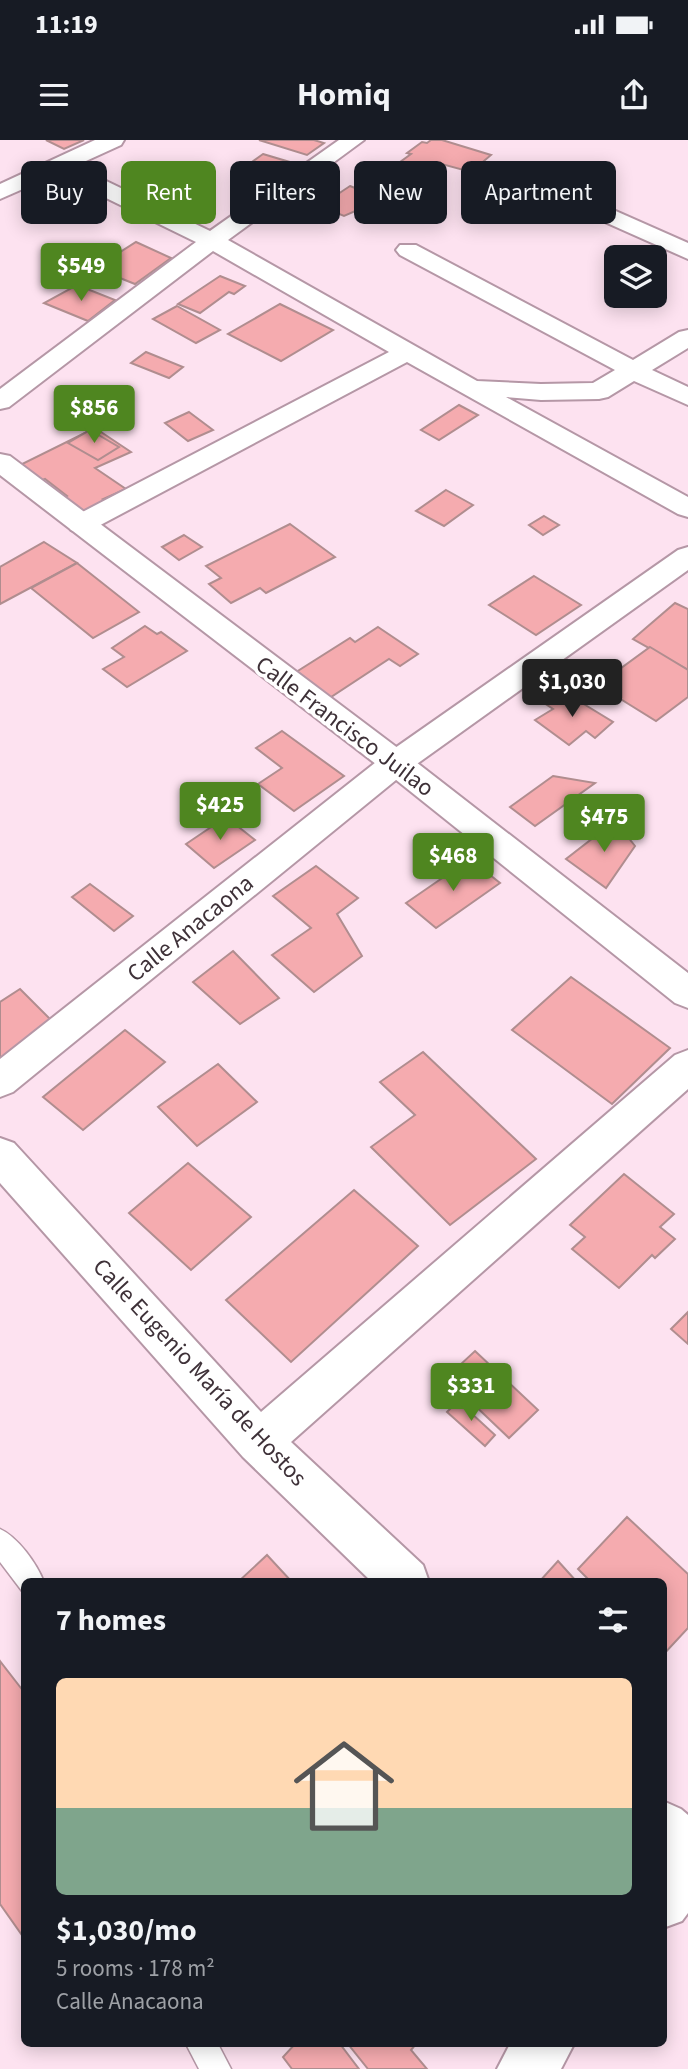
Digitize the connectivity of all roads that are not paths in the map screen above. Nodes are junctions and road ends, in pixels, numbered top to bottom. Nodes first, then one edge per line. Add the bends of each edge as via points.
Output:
1 (113, 140) edge
2 (353, 140) edge
3 (69, 161) edge
4 (21, 183) edge
5 (107, 190) edge
6 (0, 192) edge
7 (616, 219) edge
8 (212, 240) junction
9 (408, 250) dead end
10 (688, 252) edge
11 (688, 337) edge
12 (409, 351) junction
13 (632, 370) junction
14 (467, 384) junction
15 (599, 391) junction
16 (688, 397) edge
17 (0, 401) edge
18 (0, 462) edge
19 (607, 465) junction
20 (688, 508) edge
21 (81, 524) junction
22 (688, 556) edge
23 (396, 763) junction
24 (688, 993) edge
25 (688, 1066) edge
26 (0, 1081) edge
27 (0, 1155) edge
28 (260, 1442) junction
29 (0, 1542) edge
30 (28, 1578) edge
31 (402, 1578) edge
32 (667, 1831) edge
33 (688, 1850) edge
34 (688, 1872) edge
35 (667, 1897) edge
36 (203, 2047) edge
37 (543, 2047) edge
38 (216, 2069) edge
39 (525, 2069) edge

1 - 3 street
2 - 8 street
4 - 6 street
5 - 8 street
7 - 10 street
8 - 12 street
8 - 17 street
9 - 13 street
11 - 13 street
12 - 14 street
12 - 21 street
13 - 15 street
13 - 16 street
14 - 15 street via 541,392
14 - 19 street
15 - 19 street via 588,421 592,440
18 - 21 street, Calle Francisco Juilao
19 - 20 street
21 - 23 street, Calle Francisco Juilao
22 - 23 street, Calle Anacaona
23 - 24 street, Calle Francisco Juilao
23 - 26 street, Calle Anacaona
25 - 28 street
27 - 28 street, Calle Eugenio María de Hostos
28 - 31 street, Calle Eugenio María de Hostos
29 - 30 lane
32 - 33 street
34 - 35 street
36 - 38 lane
37 - 39 street

